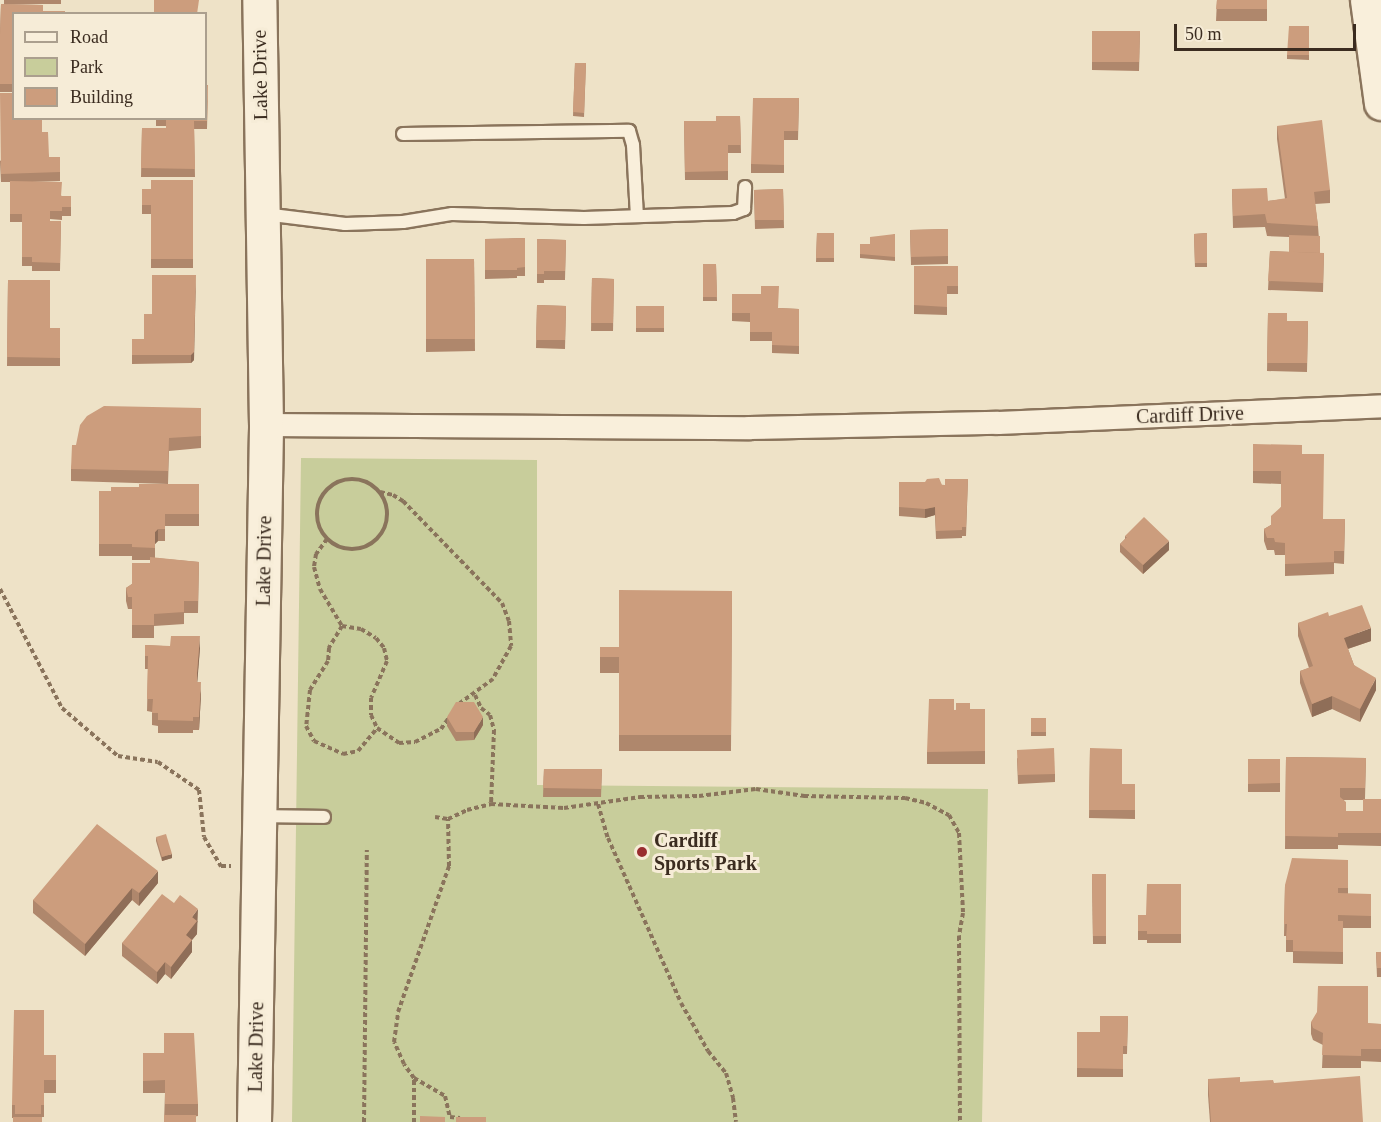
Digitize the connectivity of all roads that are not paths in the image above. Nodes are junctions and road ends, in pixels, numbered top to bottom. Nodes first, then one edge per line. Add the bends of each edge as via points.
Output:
1 (259, 0) edge
2 (1367, 0) edge
3 (1381, 103) edge
4 (403, 134) dead end
5 (745, 186) dead end
6 (262, 214) junction
7 (637, 216) junction
8 (1381, 406) edge
9 (266, 425) junction
10 (260, 816) junction
11 (324, 817) dead end
12 (254, 1122) edge

1 - 6 main road, Lake Drive
2 - 3 main road
4 - 7 lane via 629,131
5 - 7 lane via 744,209 739,212
6 - 7 lane via 345,224 403,222 452,214
6 - 9 main road, Lake Drive
8 - 9 street, Cardiff Drive via 998,423 749,428
9 - 10 main road, Lake Drive
10 - 11 lane
10 - 12 main road, Lake Drive

